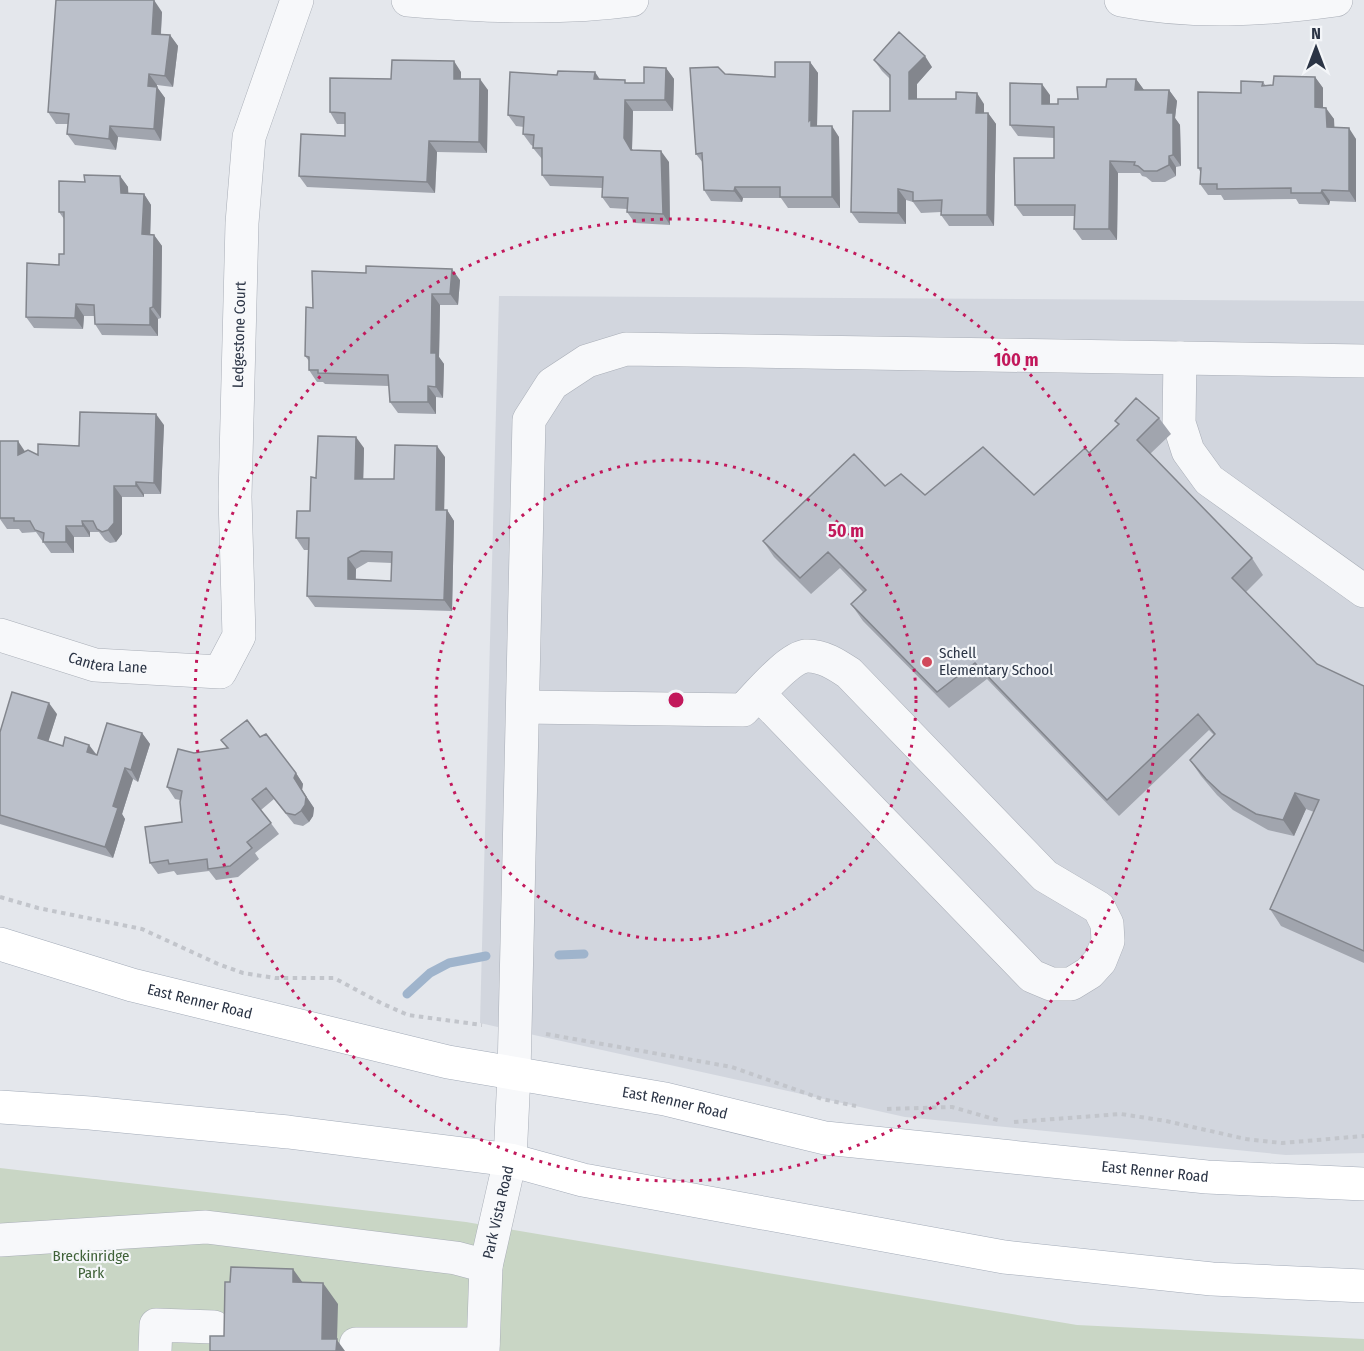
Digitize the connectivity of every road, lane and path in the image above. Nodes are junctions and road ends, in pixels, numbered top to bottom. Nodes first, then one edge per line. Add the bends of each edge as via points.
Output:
1 (297, 0) edge
2 (408, 0) edge
3 (632, 0) edge
4 (1121, 0) edge
5 (1335, 0) edge
6 (1180, 358) junction
7 (1364, 361) edge
8 (1364, 591) edge
9 (0, 635) edge
10 (220, 672) joint
11 (759, 694) junction
12 (523, 707) junction
13 (0, 897) edge
14 (0, 944) edge
15 (515, 1029) junction
16 (514, 1074) junction
17 (0, 1107) edge
18 (866, 1107) dead end
19 (877, 1109) dead end
20 (1364, 1136) edge
21 (510, 1160) junction
22 (1364, 1184) edge
23 (0, 1240) edge
24 (486, 1266) junction
25 (1364, 1286) edge
26 (214, 1327) dead end
27 (374, 1347) edge
28 (483, 1347) edge
29 (155, 1351) edge

1 - 10 street, Ledgestone Court via 249,137 242,223 235,497 239,636
2 - 3 street via 468,5 594,5
4 - 5 street via 1218,10
6 - 7 street, Park Vista Road
6 - 8 street via 1179,423 1188,452 1209,480
6 - 12 street, Park Vista Road via 626,349 587,361 552,384 529,420
9 - 10 street, Cantera Lane via 95,665
11 - 11 street via 1032,976 1050,984 1071,984 1089,974 1100,961 1108,941 1107,924 1099,908 1045,876 849,673 828,660 805,656 784,668
11 - 12 street via 743,710
12 - 15 street, Park Vista Road
13 - 15 path via 142,929 243,974 334,978 408,1015
14 - 16 main road, East Renner Road via 132,985 448,1062
15 - 16 street, Park Vista Road
15 - 18 path via 732,1067 822,1099
16 - 21 street, Park Vista Road
16 - 22 main road, East Renner Road via 665,1099 825,1138 1207,1177
17 - 21 main road via 276,1131
19 - 20 path via 952,1107 1007,1122 1122,1114 1282,1143
21 - 24 street, Park Vista Road
21 - 25 main road via 583,1180 1004,1257 1212,1279
23 - 24 street via 206,1227 456,1258
24 - 28 street, Park Vista Road
26 - 29 street via 156,1325
27 - 28 street

